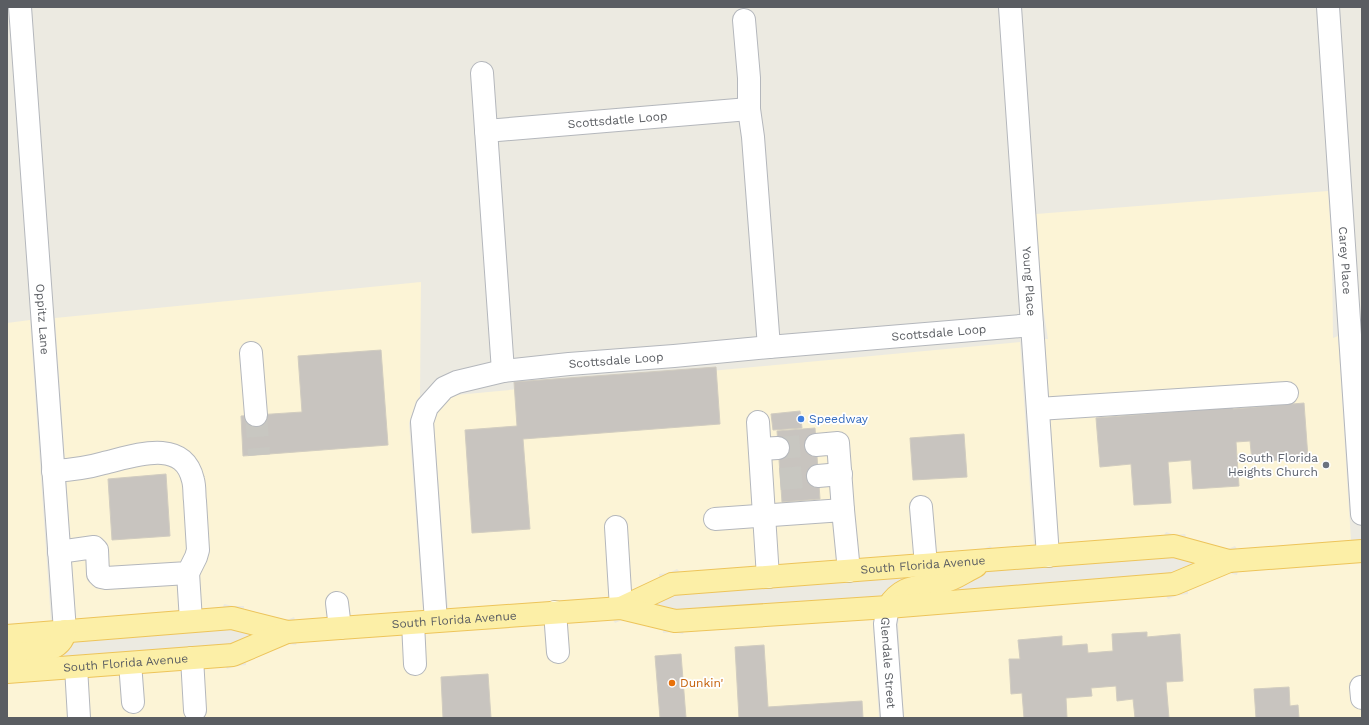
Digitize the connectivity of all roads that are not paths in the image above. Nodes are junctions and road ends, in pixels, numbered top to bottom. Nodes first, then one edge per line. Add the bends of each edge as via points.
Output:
1 (20, 7) edge
2 (1010, 7) edge
3 (1328, 7) edge
4 (744, 20) dead end
5 (482, 73) dead end
6 (749, 109) junction
7 (486, 131) junction
8 (1032, 325) junction
9 (769, 347) junction
10 (251, 352) dead end
11 (502, 371) junction
12 (1287, 392) dead end
13 (1038, 409) junction
14 (256, 415) tunnel mouth
15 (758, 422) dead end
16 (816, 445) tunnel mouth
17 (53, 471) junction
18 (841, 474) junction
19 (818, 476) tunnel mouth
20 (921, 507) dead end
21 (843, 510) junction
22 (1362, 514) edge
23 (764, 516) junction
24 (715, 519) dead end
25 (616, 527) dead end
26 (1362, 551) edge
27 (59, 552) junction
28 (1048, 556) junction
29 (986, 561) junction
30 (1229, 561) junction
31 (926, 565) junction
32 (849, 571) junction
33 (188, 573) junction
34 (768, 577) junction
35 (337, 603) dead end
36 (888, 607) junction
37 (621, 608) junction
38 (555, 612) junction
39 (191, 621) junction
40 (436, 621) junction
41 (413, 623) junction
42 (340, 628) junction
43 (65, 631) junction
44 (287, 632) junction
45 (7, 636) edge
46 (558, 652) dead end
47 (7, 654) edge
48 (192, 658) junction
49 (130, 662) junction
50 (415, 664) dead end
51 (76, 667) junction
52 (7, 672) edge
53 (133, 702) dead end
54 (195, 710) dead end
55 (79, 718) edge
56 (892, 718) edge

1 - 17 street, Oppitz Lane
2 - 8 street, Young Place
3 - 22 street, Carey Place
4 - 6 street
5 - 7 street
6 - 7 street, Scottsdatle Loop
6 - 9 street
7 - 11 street
8 - 9 street, Scottsdale Loop
8 - 13 street, Young Place
9 - 11 street, Scottsdale Loop
10 - 14 street
11 - 40 street, Scottsdale Loop via 457,382 444,388 426,407 422,422
12 - 13 street
13 - 28 street, Young Place
15 - 23 street via 769,448 771,479
16 - 18 street via 838,443
17 - 27 street, Oppitz Lane
17 - 33 street via 74,470 135,455 175,455 188,467 194,481 198,550
18 - 19 street
18 - 21 street
20 - 31 street
21 - 23 street
21 - 32 street
23 - 24 street
23 - 34 street
25 - 37 street
26 - 30 main road, South Florida Avenue
27 - 33 street via 94,548 97,550 98,574 106,578
27 - 43 street, Oppitz Lane
28 - 29 main road, South Florida Avenue
28 - 30 main road, South Florida Avenue via 1174,546
29 - 31 main road, South Florida Avenue
29 - 36 main road via 944,582 908,589 893,598
30 - 36 main road, South Florida Avenue via 1174,584
31 - 32 main road, South Florida Avenue
32 - 34 main road, South Florida Avenue
33 - 39 street
34 - 37 main road, South Florida Avenue via 672,584
35 - 42 street
36 - 37 main road, South Florida Avenue via 675,621
36 - 56 street, Glendale Street via 885,624
37 - 38 main road, South Florida Avenue
38 - 40 main road, South Florida Avenue
38 - 46 street
39 - 43 main road, South Florida Avenue
39 - 44 main road, South Florida Avenue via 232,618
40 - 41 main road, South Florida Avenue
41 - 42 main road, South Florida Avenue
41 - 50 street
42 - 44 main road, South Florida Avenue
43 - 45 main road, South Florida Avenue
43 - 47 main road via 64,638 50,649
44 - 48 main road, South Florida Avenue via 232,655
48 - 49 main road, South Florida Avenue
48 - 54 street
49 - 51 main road, South Florida Avenue
49 - 53 street
51 - 52 main road, South Florida Avenue
51 - 55 street

